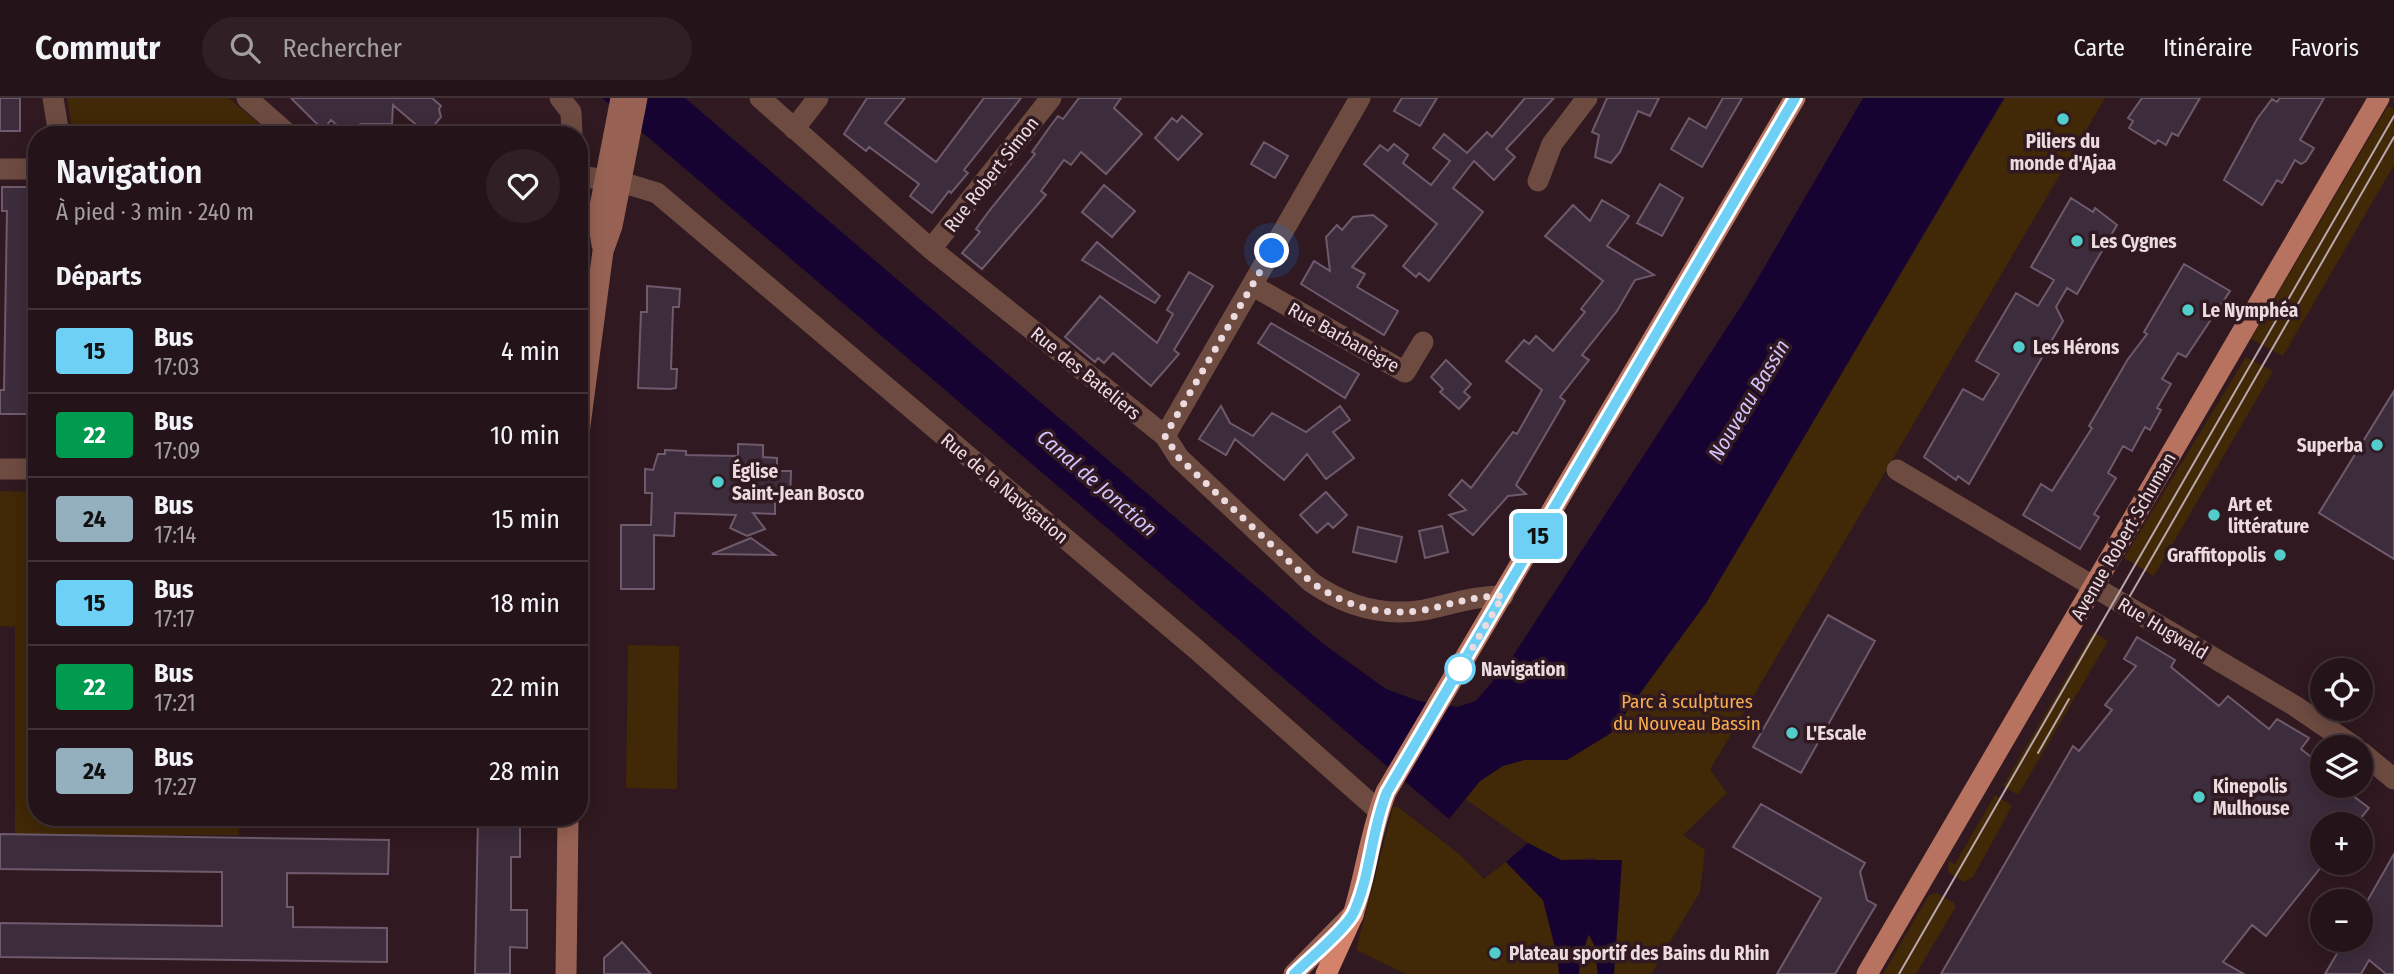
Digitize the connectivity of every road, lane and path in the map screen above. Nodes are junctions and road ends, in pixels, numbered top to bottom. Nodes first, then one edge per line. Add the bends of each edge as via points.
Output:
1 (53, 98) edge
2 (247, 98) edge
3 (560, 98) edge
4 (621, 98) edge
5 (637, 98) edge
6 (760, 98) edge
7 (818, 98) edge
8 (1051, 98) edge
9 (1360, 98) edge
10 (1587, 98) edge
11 (1796, 98) edge
12 (2379, 98) edge
13 (58, 126) edge
14 (279, 126) edge
15 (572, 126) edge
16 (794, 129) junction
17 (622, 134) junction
18 (0, 169) edge
19 (28, 169) edge
20 (588, 177) edge
21 (612, 180) junction
22 (1538, 181) dead end
23 (931, 249) junction
24 (1252, 286) junction
25 (1423, 342) dead end
26 (588, 365) edge
27 (1165, 436) junction
28 (0, 469) edge
29 (28, 470) edge
30 (1897, 470) dead end
31 (2093, 587) junction
32 (1503, 596) junction
33 (2337, 735) edge
34 (2373, 762) edge
35 (2394, 779) edge
36 (1379, 811) junction
37 (568, 826) edge
38 (1353, 915) junction
39 (566, 974) edge
40 (1294, 974) edge
41 (1326, 974) edge
42 (1867, 974) edge

1 - 13 street
2 - 14 street
3 - 15 street via 571,112
4 - 17 main road
5 - 17 main road
6 - 16 street, Rue des Bateliers
7 - 16 street
8 - 23 street, Rue Robert Simon
9 - 24 street
10 - 22 street via 1552,144
11 - 32 main road
12 - 31 main road, Avenue Robert Schuman
16 - 23 street, Rue des Bateliers
17 - 21 main road
18 - 19 street
20 - 21 street, Rue de la Navigation
21 - 26 main road via 612,226 603,251
21 - 36 street, Rue de la Navigation via 657,193 1196,649
23 - 27 street, Rue des Bateliers
24 - 25 street, Rue Barbanègre via 1405,372
24 - 27 street
27 - 32 street, Rue des Bateliers via 1179,458 1333,598 1383,611 1421,610 1475,596
28 - 29 street
30 - 31 street, Rue Hugwald
31 - 33 street, Rue Hugwald
31 - 42 main road, Avenue Robert Schuman
32 - 36 main road
34 - 35 street
36 - 38 main road
37 - 39 main road
38 - 40 main road
38 - 41 highway

